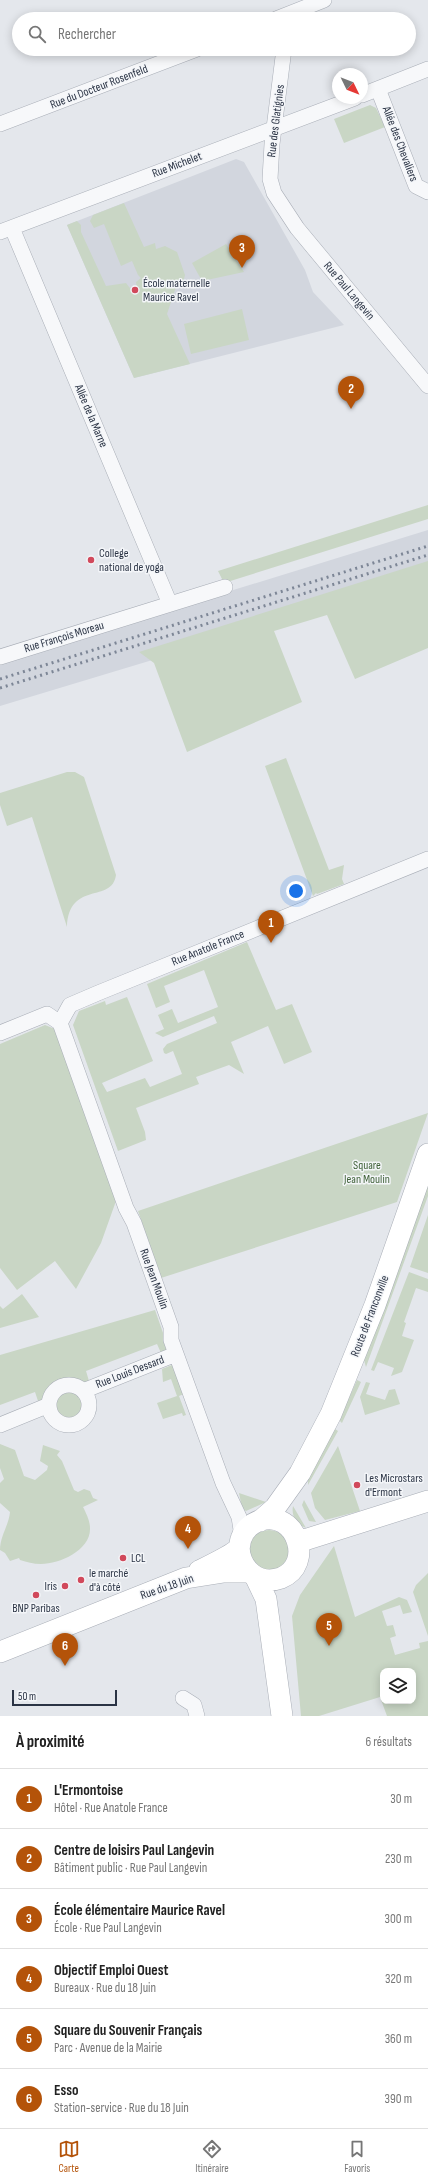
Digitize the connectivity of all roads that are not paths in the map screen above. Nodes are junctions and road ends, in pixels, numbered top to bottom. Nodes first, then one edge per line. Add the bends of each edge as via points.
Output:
1 (324, 0) edge
2 (288, 12) edge
3 (179, 56) edge
4 (283, 56) edge
5 (428, 69) edge
6 (378, 89) junction
7 (368, 93) edge
8 (339, 104) edge
9 (0, 124) edge
10 (275, 128) junction
11 (428, 192) edge
12 (274, 193) joint
13 (4, 230) edge
14 (428, 386) edge
15 (225, 587) dead end
16 (170, 604) junction
17 (0, 657) edge
18 (428, 859) edge
19 (60, 1023) junction
20 (0, 1033) edge
21 (428, 1154) edge
22 (176, 1354) junction
23 (83, 1391) junction
24 (49, 1406) junction
25 (0, 1425) edge
26 (300, 1473) junction
27 (428, 1501) edge
28 (260, 1520) junction
29 (294, 1534) junction
30 (241, 1541) junction
31 (252, 1574) junction
32 (288, 1574) junction
33 (186, 1578) junction
34 (272, 1640) junction
35 (0, 1652) edge
36 (183, 1698) dead end
37 (197, 1716) edge
38 (282, 1716) edge

1 - 2 street
3 - 9 street, Rue du Docteur Rosenfeld
4 - 10 street, Rue des Glatignies
5 - 6 street
6 - 7 street
6 - 11 street, Allée des Chevaliers via 416,186
8 - 10 street, Rue Michelet
10 - 12 street, Rue des Glatignies via 270,179
10 - 13 street, Rue Michelet
12 - 14 street, Rue Paul Langevin via 297,228
13 - 16 street, Allée de la Marne
15 - 16 street
16 - 17 street, Rue François Moreau
18 - 19 street, Rue Anatole France via 98,993 70,1006
19 - 20 street via 47,1014
19 - 22 street, Rue Jean Moulin via 169,1319 171,1340
21 - 26 main road, Route de Franconville via 355,1356 331,1414
22 - 23 street, Rue Louis Dessard
22 - 30 street, Rue Jean Moulin via 223,1483 239,1517
23 - 24 street, Rue Louis Dessard via 73,1386 62,1387 53,1394
23 - 24 street, Rue Louis Dessard via 89,1400 88,1412 76,1424 65,1425 56,1420
24 - 25 street
26 - 28 main road, Route de Franconville via 274,1508
26 - 29 main road, Route de Franconville via 286,1503
27 - 29 main road
28 - 29 main road via 276,1520
28 - 30 main road via 250,1526
29 - 32 main road via 298,1559
30 - 31 main road via 241,1561
30 - 33 main road
31 - 32 main road via 268,1580
31 - 33 main road, Rue du 18 Juin via 224,1572
31 - 34 main road via 266,1599
32 - 34 main road via 277,1603
33 - 35 main road, Rue du 18 Juin
34 - 38 main road
36 - 37 street via 194,1705

